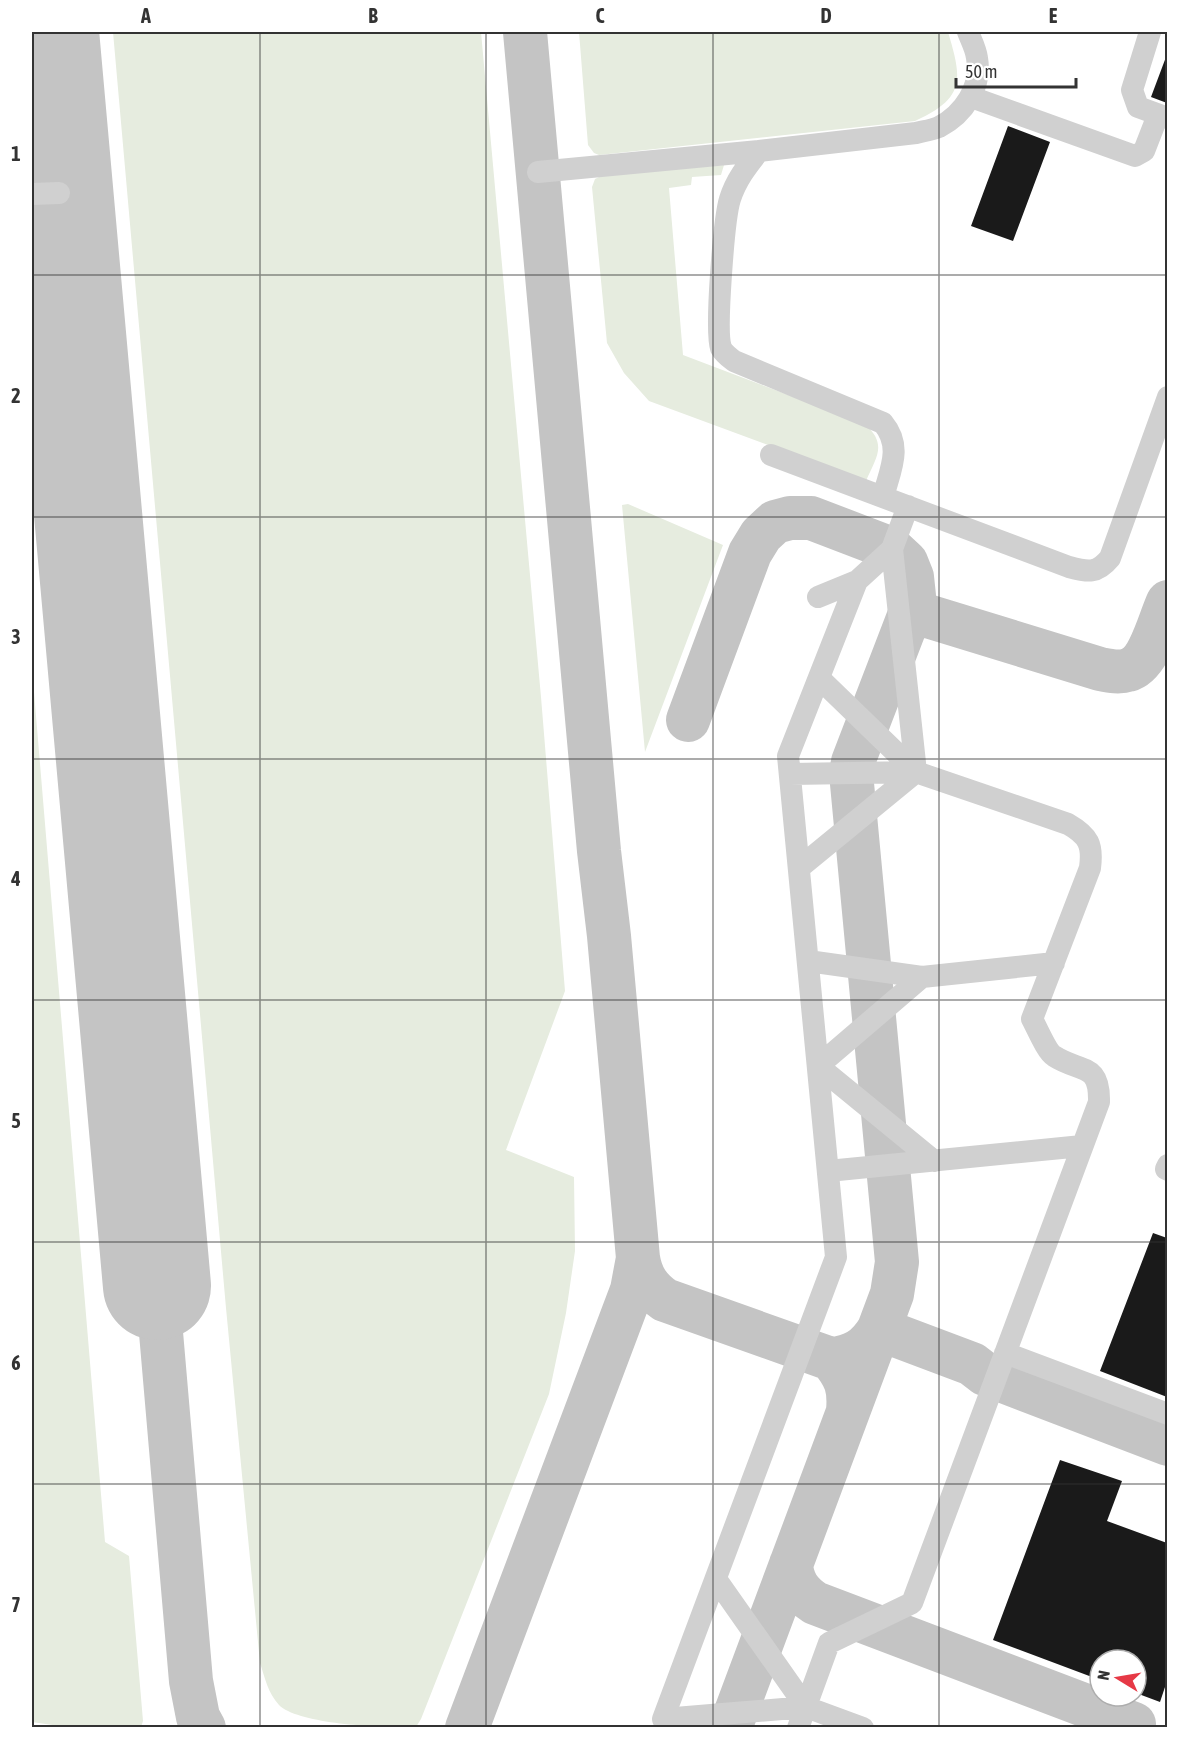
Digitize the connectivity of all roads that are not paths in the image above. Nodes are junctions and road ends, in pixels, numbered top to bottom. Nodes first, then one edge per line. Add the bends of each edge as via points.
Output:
1 (968, 32) edge
2 (1150, 32) edge
3 (971, 97) junction
4 (1163, 117) edge
5 (759, 151) junction
6 (538, 172) dead end
7 (59, 193) dead end
8 (32, 194) edge
9 (1167, 397) edge
10 (771, 455) dead end
11 (883, 497) junction
12 (908, 506) junction
13 (892, 549) junction
14 (856, 581) junction
15 (818, 597) dead end
16 (819, 678) junction
17 (916, 772) junction
18 (790, 774) junction
19 (799, 868) junction
20 (808, 961) junction
21 (1054, 963) junction
22 (922, 978) junction
23 (818, 1066) junction
24 (1082, 1146) junction
25 (934, 1161) junction
26 (1167, 1165) edge
27 (1167, 1170) edge
28 (828, 1172) junction
29 (1005, 1353) junction
30 (1167, 1414) edge
31 (716, 1579) junction
32 (802, 1717) edge
33 (863, 1728) edge

1 - 3 lane via 977,59 977,84
2 - 4 lane via 1132,90 1138,107
3 - 4 lane via 1135,156 1144,151
3 - 5 lane via 958,113 939,126 916,134
5 - 6 lane
5 - 11 lane via 741,173 730,200 724,232 721,348 734,361 883,423 895,451
7 - 8 lane
9 - 12 lane via 1110,558 1094,570 1069,567
10 - 11 lane
11 - 12 lane
12 - 13 lane
13 - 14 lane
13 - 17 lane
14 - 15 lane
14 - 16 lane
16 - 17 lane
16 - 18 lane via 788,756
17 - 18 lane
17 - 19 lane
17 - 21 lane via 1068,824 1089,841 1090,868
18 - 19 lane
19 - 20 lane
20 - 22 lane
20 - 23 lane
21 - 22 lane
21 - 24 lane via 1032,1019 1052,1056 1095,1075 1100,1088 1099,1102
22 - 23 lane
23 - 25 lane
23 - 28 lane
24 - 25 lane
24 - 29 lane
25 - 28 lane
26 - 27 lane
28 - 31 lane via 836,1247 834,1269
29 - 30 lane
29 - 32 lane via 912,1603 829,1643
31 - 32 lane
31 - 32 lane via 663,1719
32 - 33 lane

